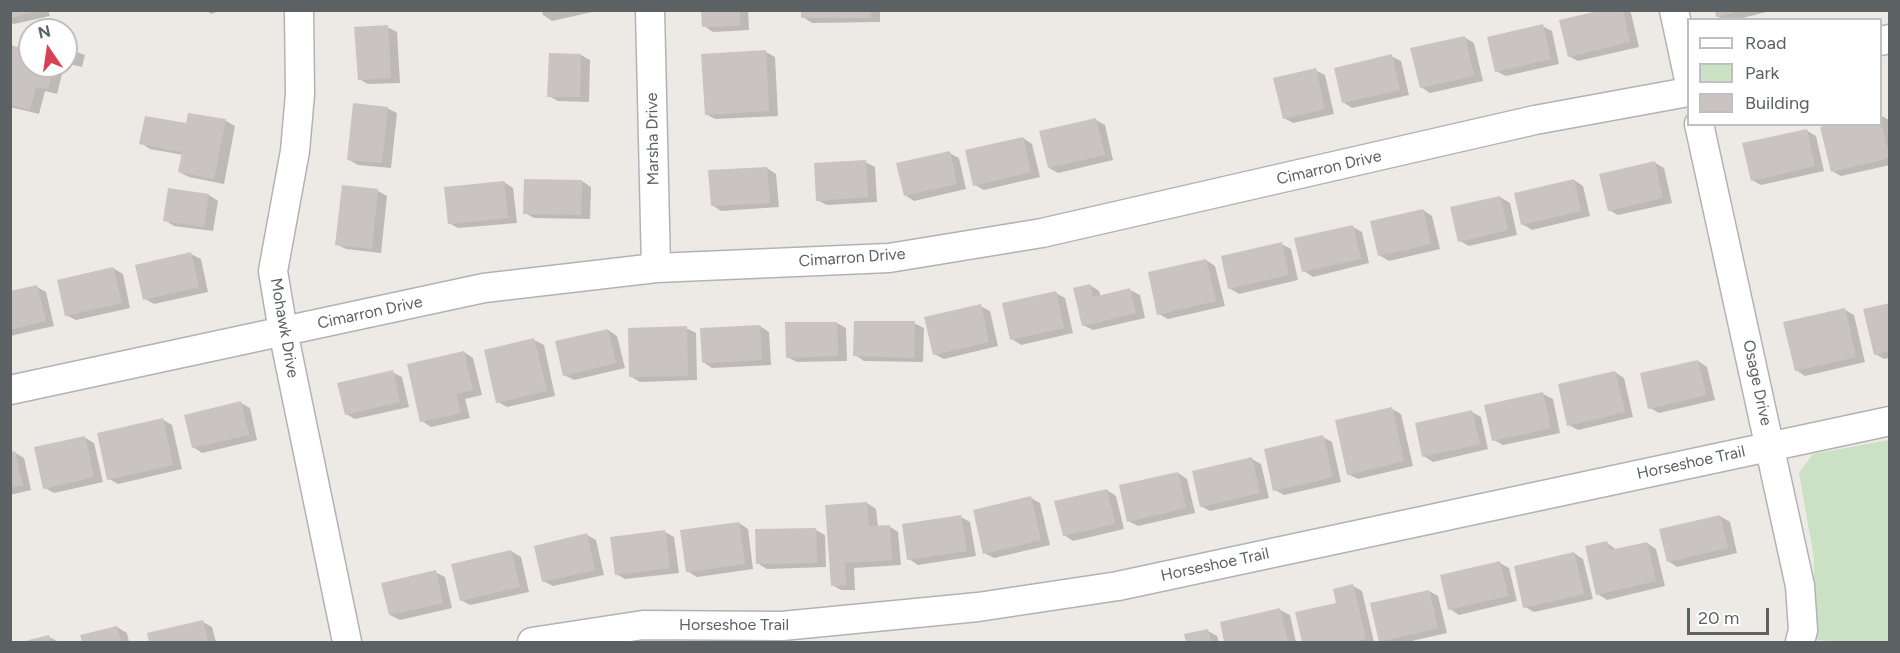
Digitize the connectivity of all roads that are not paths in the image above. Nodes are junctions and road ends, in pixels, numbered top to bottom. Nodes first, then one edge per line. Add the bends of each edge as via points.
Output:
1 (299, 10) edge
2 (650, 10) edge
3 (1674, 10) edge
4 (1687, 66) edge
5 (1687, 92) edge
6 (1700, 126) edge
7 (656, 268) junction
8 (284, 331) junction
9 (10, 390) edge
10 (1890, 421) edge
11 (1771, 446) junction
12 (783, 634) edge
13 (346, 642) edge
14 (532, 642) edge
15 (1800, 642) edge

1 - 8 street, Mohawk Drive via 300,94 295,151 273,271
2 - 7 street, Marsha Drive
3 - 4 street
5 - 7 street, Cimarron Drive via 1536,120 1042,233 889,258
6 - 11 street, Osage Drive
7 - 8 street, Cimarron Drive via 484,288
8 - 9 street, Cimarron Drive
8 - 13 street, Mohawk Drive
10 - 11 street, Horseshoe Trail
11 - 12 street, Horseshoe Trail via 1118,586
11 - 15 street, Osage Drive via 1800,586
12 - 14 street, Horseshoe Trail via 643,625

